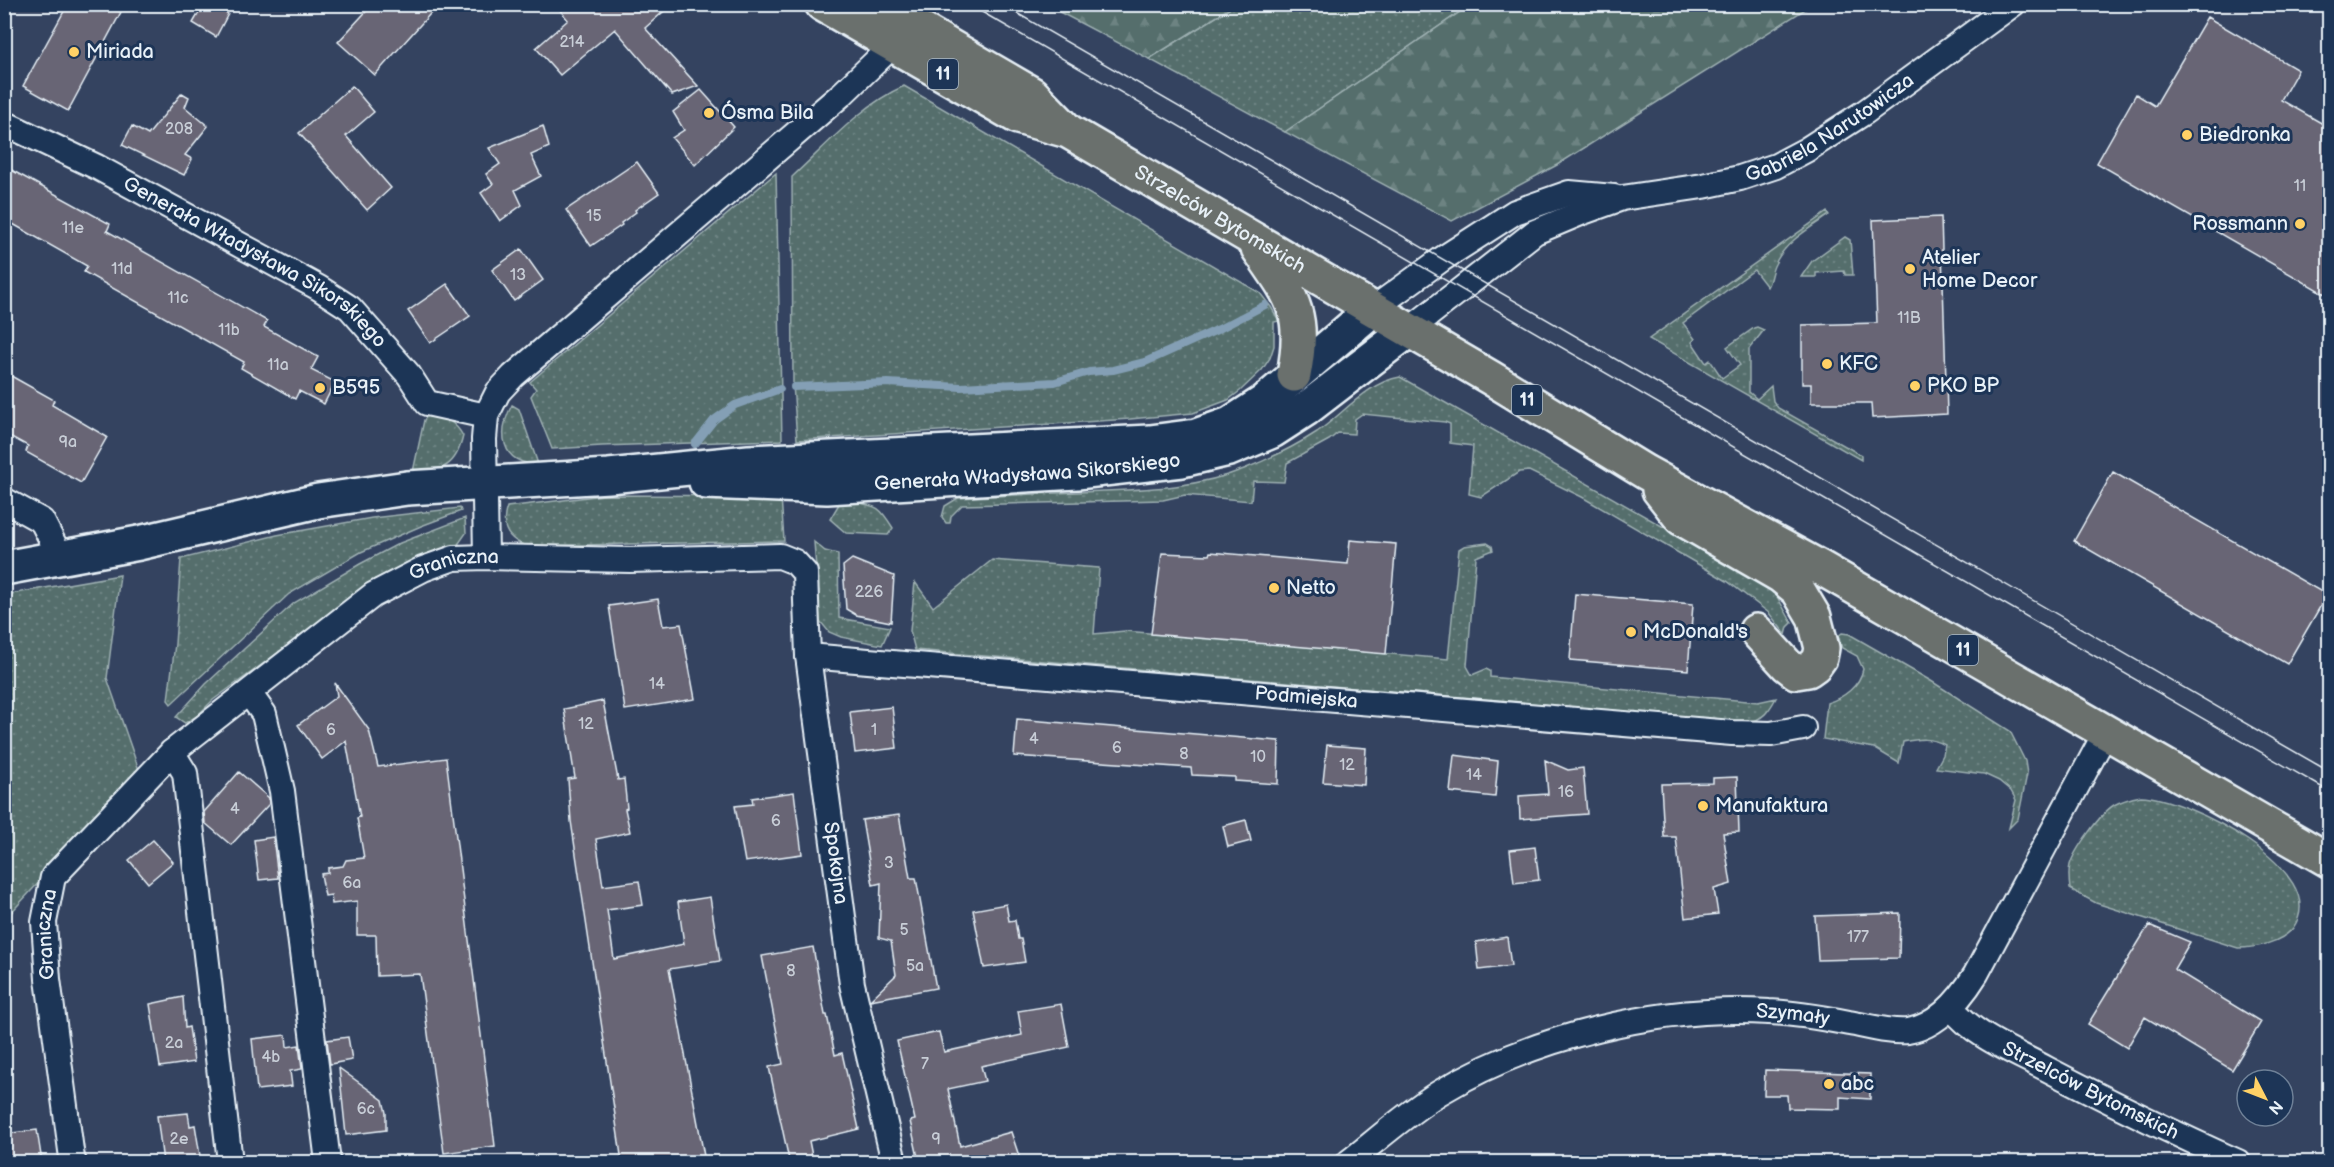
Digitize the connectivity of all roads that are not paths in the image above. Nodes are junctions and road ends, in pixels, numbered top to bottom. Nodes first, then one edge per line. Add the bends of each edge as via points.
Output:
1 (822, 4) edge
2 (877, 4) edge
3 (2013, 4) edge
4 (893, 45) junction
5 (4, 123) edge
6 (1068, 132) junction
7 (1622, 198) junction
8 (1252, 239) junction
9 (1373, 309) junction
10 (1409, 330) junction
11 (1294, 375) junction
12 (486, 416) junction
13 (1645, 472) junction
14 (609, 476) junction
15 (484, 483) junction
16 (4, 500) edge
17 (486, 557) junction
18 (61, 558) junction
19 (795, 562) joint
20 (4, 568) edge
21 (1756, 631) dead end
22 (808, 656) junction
23 (249, 693) junction
24 (1803, 728) dead end
25 (2106, 732) junction
26 (172, 752) junction
27 (2330, 861) edge
28 (1951, 1007) junction
29 (75, 1162) edge
30 (230, 1162) edge
31 (328, 1162) edge
32 (894, 1162) edge
33 (1349, 1162) edge
34 (2238, 1162) edge

1 - 4 highway, Strzelców Bytomskich / 11
2 - 6 highway, Strzelców Bytomskich / 11 via 1032,94
3 - 7 street, Gabriela Narutowicza via 1865,112 1776,166 1703,186
4 - 6 highway, Strzelców Bytomskich / 11 via 1018,117
4 - 12 street via 817,116 513,376
5 - 12 street, Generała Władysława Sikorskiego via 96,167 319,288 350,308 409,375 427,403
6 - 8 highway, Strzelców Bytomskich / 11
7 - 9 street, Gabriela Narutowicza via 1569,193 1515,212
7 - 10 street, Gabriela Narutowicza via 1535,232
8 - 9 highway, Strzelców Bytomskich / 11
8 - 11 highway via 1293,303 1298,319 1300,345
9 - 10 highway, 11
9 - 11 street, Generała Władysława Sikorskiego
10 - 13 highway, 11
10 - 14 street, Generała Władysława Sikorskiego via 1272,431 1229,449 1182,460 1077,472 827,487
11 - 14 street, Generała Władysława Sikorskiego via 1264,402 1230,424 1196,436 1150,442 749,462
12 - 15 street
13 - 21 highway via 1681,518 1781,576 1798,590 1819,630 1820,658 1808,670 1796,672
13 - 25 highway, 11
14 - 15 street, Generała Władysława Sikorskiego
15 - 17 street
15 - 18 street, Generała Władysława Sikorskiego via 407,488 318,501
16 - 18 street via 42,521
17 - 19 street, Graniczna via 630,560 780,556
17 - 23 street, Graniczna via 454,558 384,590
18 - 20 street, Generała Władysława Sikorskiego
19 - 22 street, Spokojna via 805,573
22 - 24 street, Podmiejska via 1732,732 1771,734
22 - 32 street, Spokojna via 852,984
23 - 26 street, Graniczna
23 - 31 street via 264,714 282,791
25 - 27 highway, 11
25 - 28 street, Szymały via 1976,974
26 - 29 street, Graniczna via 53,877 47,899 44,922 48,979
26 - 30 street via 185,773
28 - 33 street, Szymały via 1908,1031 1795,1014 1741,1011 1682,1014 1601,1029 1515,1056 1441,1092
28 - 34 street, Strzelców Bytomskich via 1962,1021 1984,1036 2129,1112

